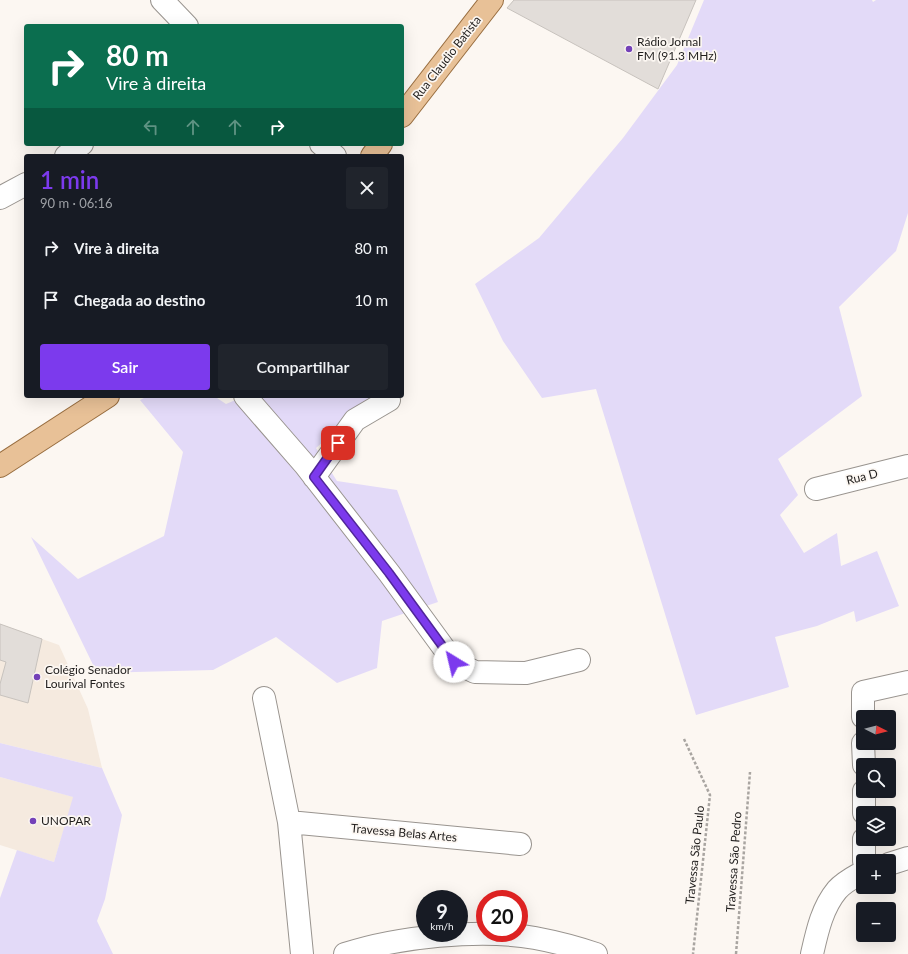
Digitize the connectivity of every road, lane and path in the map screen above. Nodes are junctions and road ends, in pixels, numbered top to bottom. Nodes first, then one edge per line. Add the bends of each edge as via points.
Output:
1 (162, 0) edge
2 (492, 0) edge
3 (185, 24) edge
4 (404, 113) edge
5 (79, 146) edge
6 (323, 146) edge
7 (69, 154) edge
8 (333, 154) edge
9 (24, 185) edge
10 (0, 198) edge
11 (105, 398) edge
12 (247, 398) edge
13 (389, 400) dead end
14 (0, 466) edge
15 (908, 466) edge
16 (314, 477) junction
17 (816, 489) dead end
18 (579, 660) dead end
19 (908, 682) edge
20 (264, 698) dead end
21 (863, 710) edge
22 (684, 739) dead end
23 (750, 772) dead end
24 (289, 822) junction
25 (520, 844) dead end
26 (908, 858) edge
27 (896, 862) edge
28 (856, 877) edge
29 (368, 950) edge
30 (302, 954) edge
31 (345, 954) edge
32 (596, 954) edge
33 (693, 954) edge
34 (736, 954) edge
35 (812, 954) edge

1 - 3 street
2 - 4 main road, Rua Claudio Batista
5 - 7 street
6 - 8 street
9 - 10 street
11 - 14 main road
12 - 16 street
13 - 16 street via 355,420
15 - 17 street, Rua D
16 - 18 street via 454,662 475,672 526,673
19 - 21 street via 863,692
20 - 24 street
22 - 33 path, Travessa São Paulo via 710,795
23 - 34 path, Travessa São Pedro
24 - 25 street, Travessa Belas Artes
24 - 30 street
26 - 27 street
28 - 35 street via 837,890 829,903 818,925
29 - 31 street
29 - 32 street via 419,938 491,934 534,938

